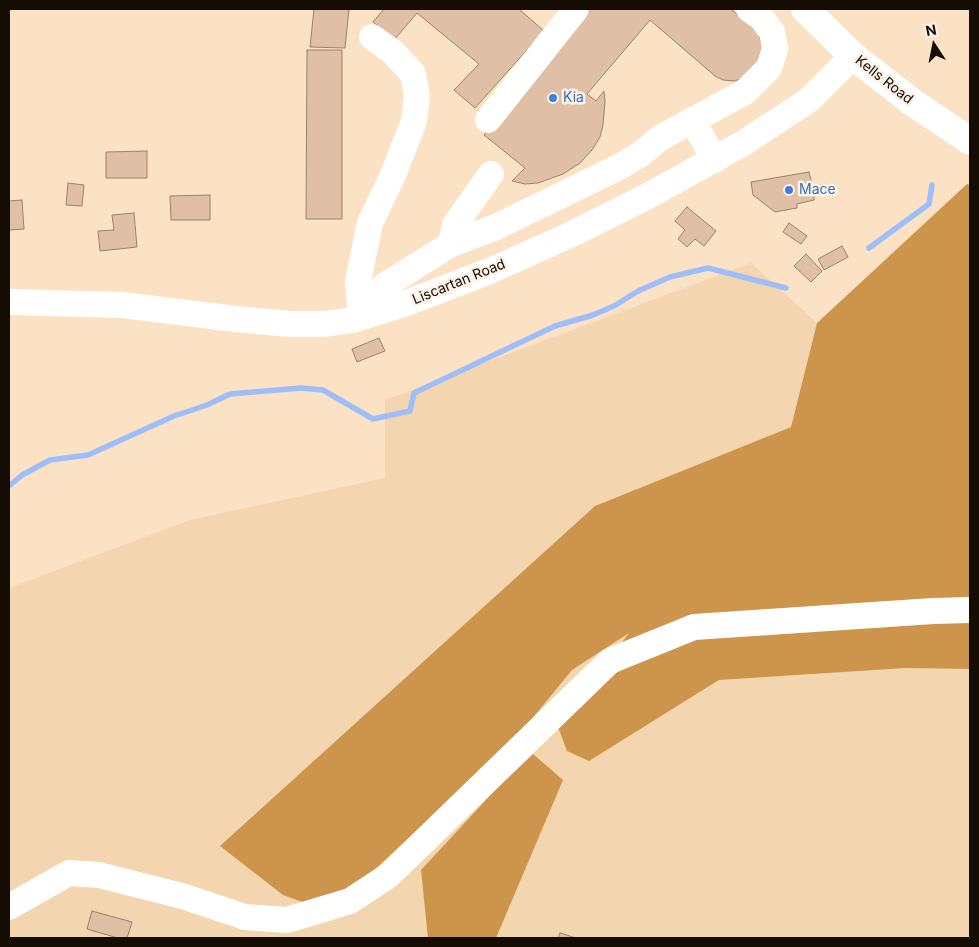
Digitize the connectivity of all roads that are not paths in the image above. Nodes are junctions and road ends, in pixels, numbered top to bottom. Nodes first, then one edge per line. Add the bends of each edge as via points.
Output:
1 (576, 9) edge
2 (749, 9) edge
3 (806, 9) edge
4 (372, 37) dead end
5 (853, 56) junction
6 (488, 120) dead end
7 (692, 120) junction
8 (970, 141) edge
9 (715, 160) junction
10 (491, 174) dead end
11 (451, 244) junction
12 (9, 302) edge
13 (361, 317) junction
14 (970, 610) edge
15 (9, 907) edge

1 - 6 street
2 - 7 street via 762,18 772,32 775,49 769,68 745,92
3 - 5 main road, Kells Road
4 - 13 street via 394,53 413,74 417,96 414,121 370,223 358,281
5 - 8 main road, Kells Road via 912,102
5 - 9 street, Liscartan Road via 809,100
7 - 9 street
7 - 11 street via 619,167 496,227
9 - 13 street, Liscartan Road via 613,214 501,266 404,304
10 - 11 street via 455,225
11 - 13 street via 384,286
12 - 13 street, Liscartan Road via 122,305 290,324 324,324
14 - 15 street via 694,626 610,662 388,876 350,901 286,920 246,917 182,896 99,875 70,873

